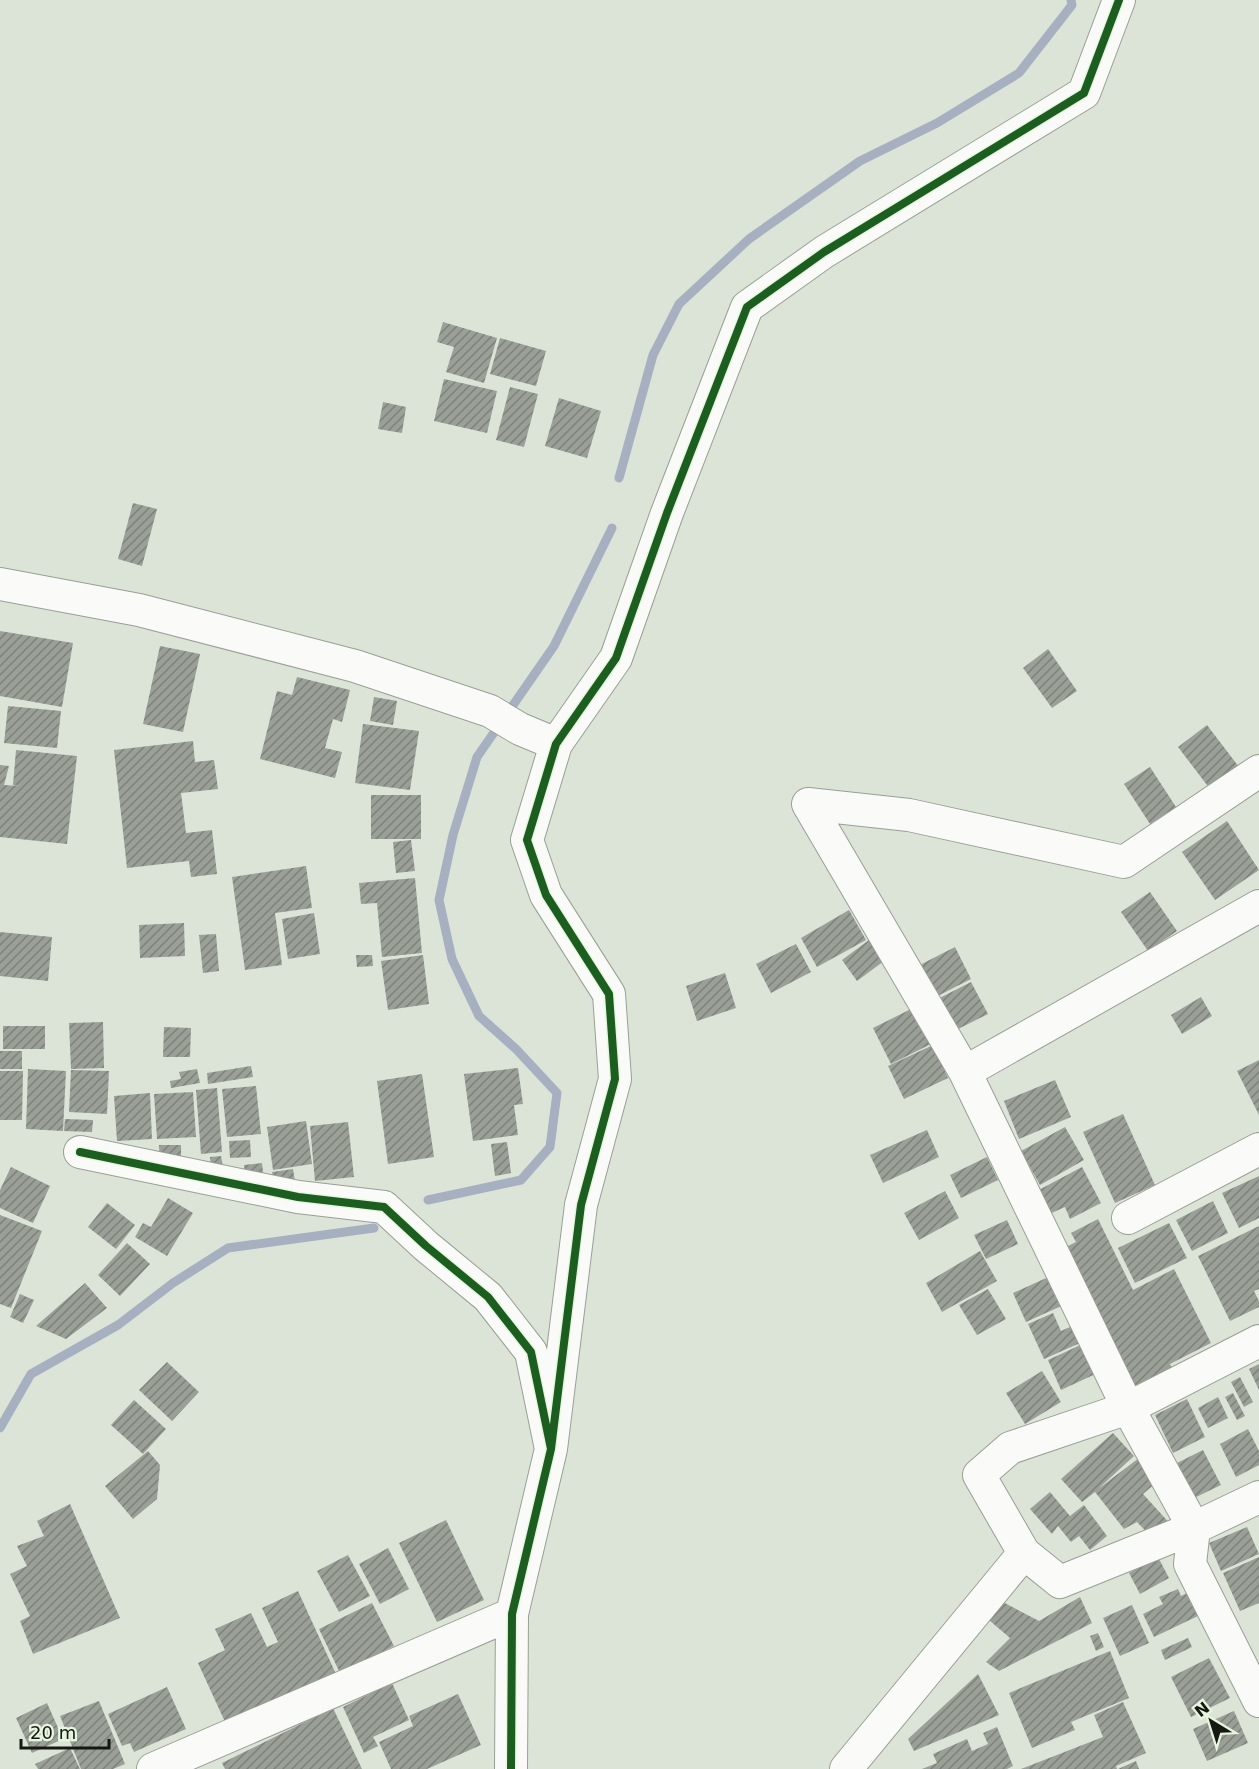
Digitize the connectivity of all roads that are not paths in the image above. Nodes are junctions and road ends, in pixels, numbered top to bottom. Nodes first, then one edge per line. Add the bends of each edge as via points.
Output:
1 (1119, 0) edge
2 (0, 584) edge
3 (556, 744) junction
4 (1259, 771) edge
5 (1259, 906) edge
6 (965, 1072) junction
7 (1259, 1149) edge
8 (80, 1152) dead end
9 (1128, 1218) dead end
10 (1259, 1341) edge
11 (1128, 1407) junction
12 (551, 1449) junction
13 (1259, 1497) edge
14 (1194, 1528) junction
15 (1024, 1553) junction
16 (512, 1614) junction
17 (1259, 1701) edge
18 (510, 1768) edge
19 (153, 1769) edge
20 (846, 1769) edge

1 - 3 street via 1084,93 824,252 747,307 616,658
2 - 3 street via 139,610 343,663 490,711
3 - 12 street via 527,840 546,895 609,994 615,1079 582,1205
4 - 6 street via 1124,862 909,815 808,804
5 - 6 street
6 - 11 street
7 - 9 street
8 - 12 street via 298,1197 384,1208 488,1297 531,1352
10 - 11 street
11 - 14 street
11 - 15 street via 1010,1448 979,1475
12 - 16 street
13 - 14 street
14 - 15 street via 1060,1582
14 - 17 street via 1190,1564
15 - 20 street
16 - 18 street
16 - 19 street

